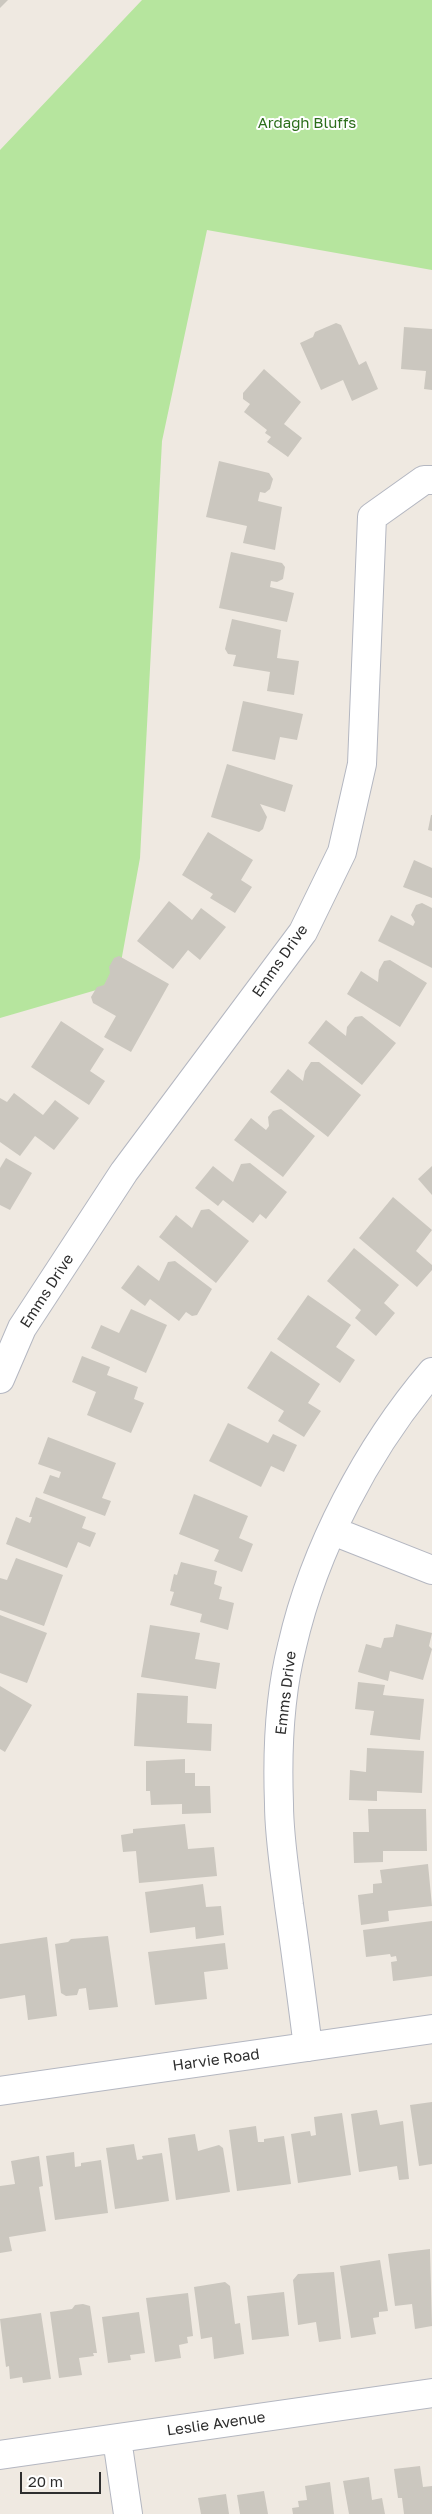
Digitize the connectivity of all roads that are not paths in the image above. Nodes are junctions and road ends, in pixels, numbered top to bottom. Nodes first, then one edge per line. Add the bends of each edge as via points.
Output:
1 (432, 480) edge
2 (432, 1372) edge
3 (0, 1379) edge
4 (333, 1531) junction
5 (432, 1570) edge
6 (432, 2029) edge
7 (308, 2048) junction
8 (0, 2091) edge
9 (432, 2393) edge
10 (117, 2439) junction
11 (0, 2454) edge
12 (128, 2514) edge

1 - 3 street, Emms Drive via 424,480 372,517 362,764 342,852 303,932 124,1172 22,1328
2 - 4 street, Emms Drive via 385,1434 362,1471
4 - 5 street
4 - 7 street, Emms Drive via 301,1611 291,1647 278,1758 278,1806
6 - 7 street, Harvie Road
7 - 8 street, Harvie Road
9 - 10 street, Leslie Avenue
10 - 11 street, Leslie Avenue
10 - 12 street

